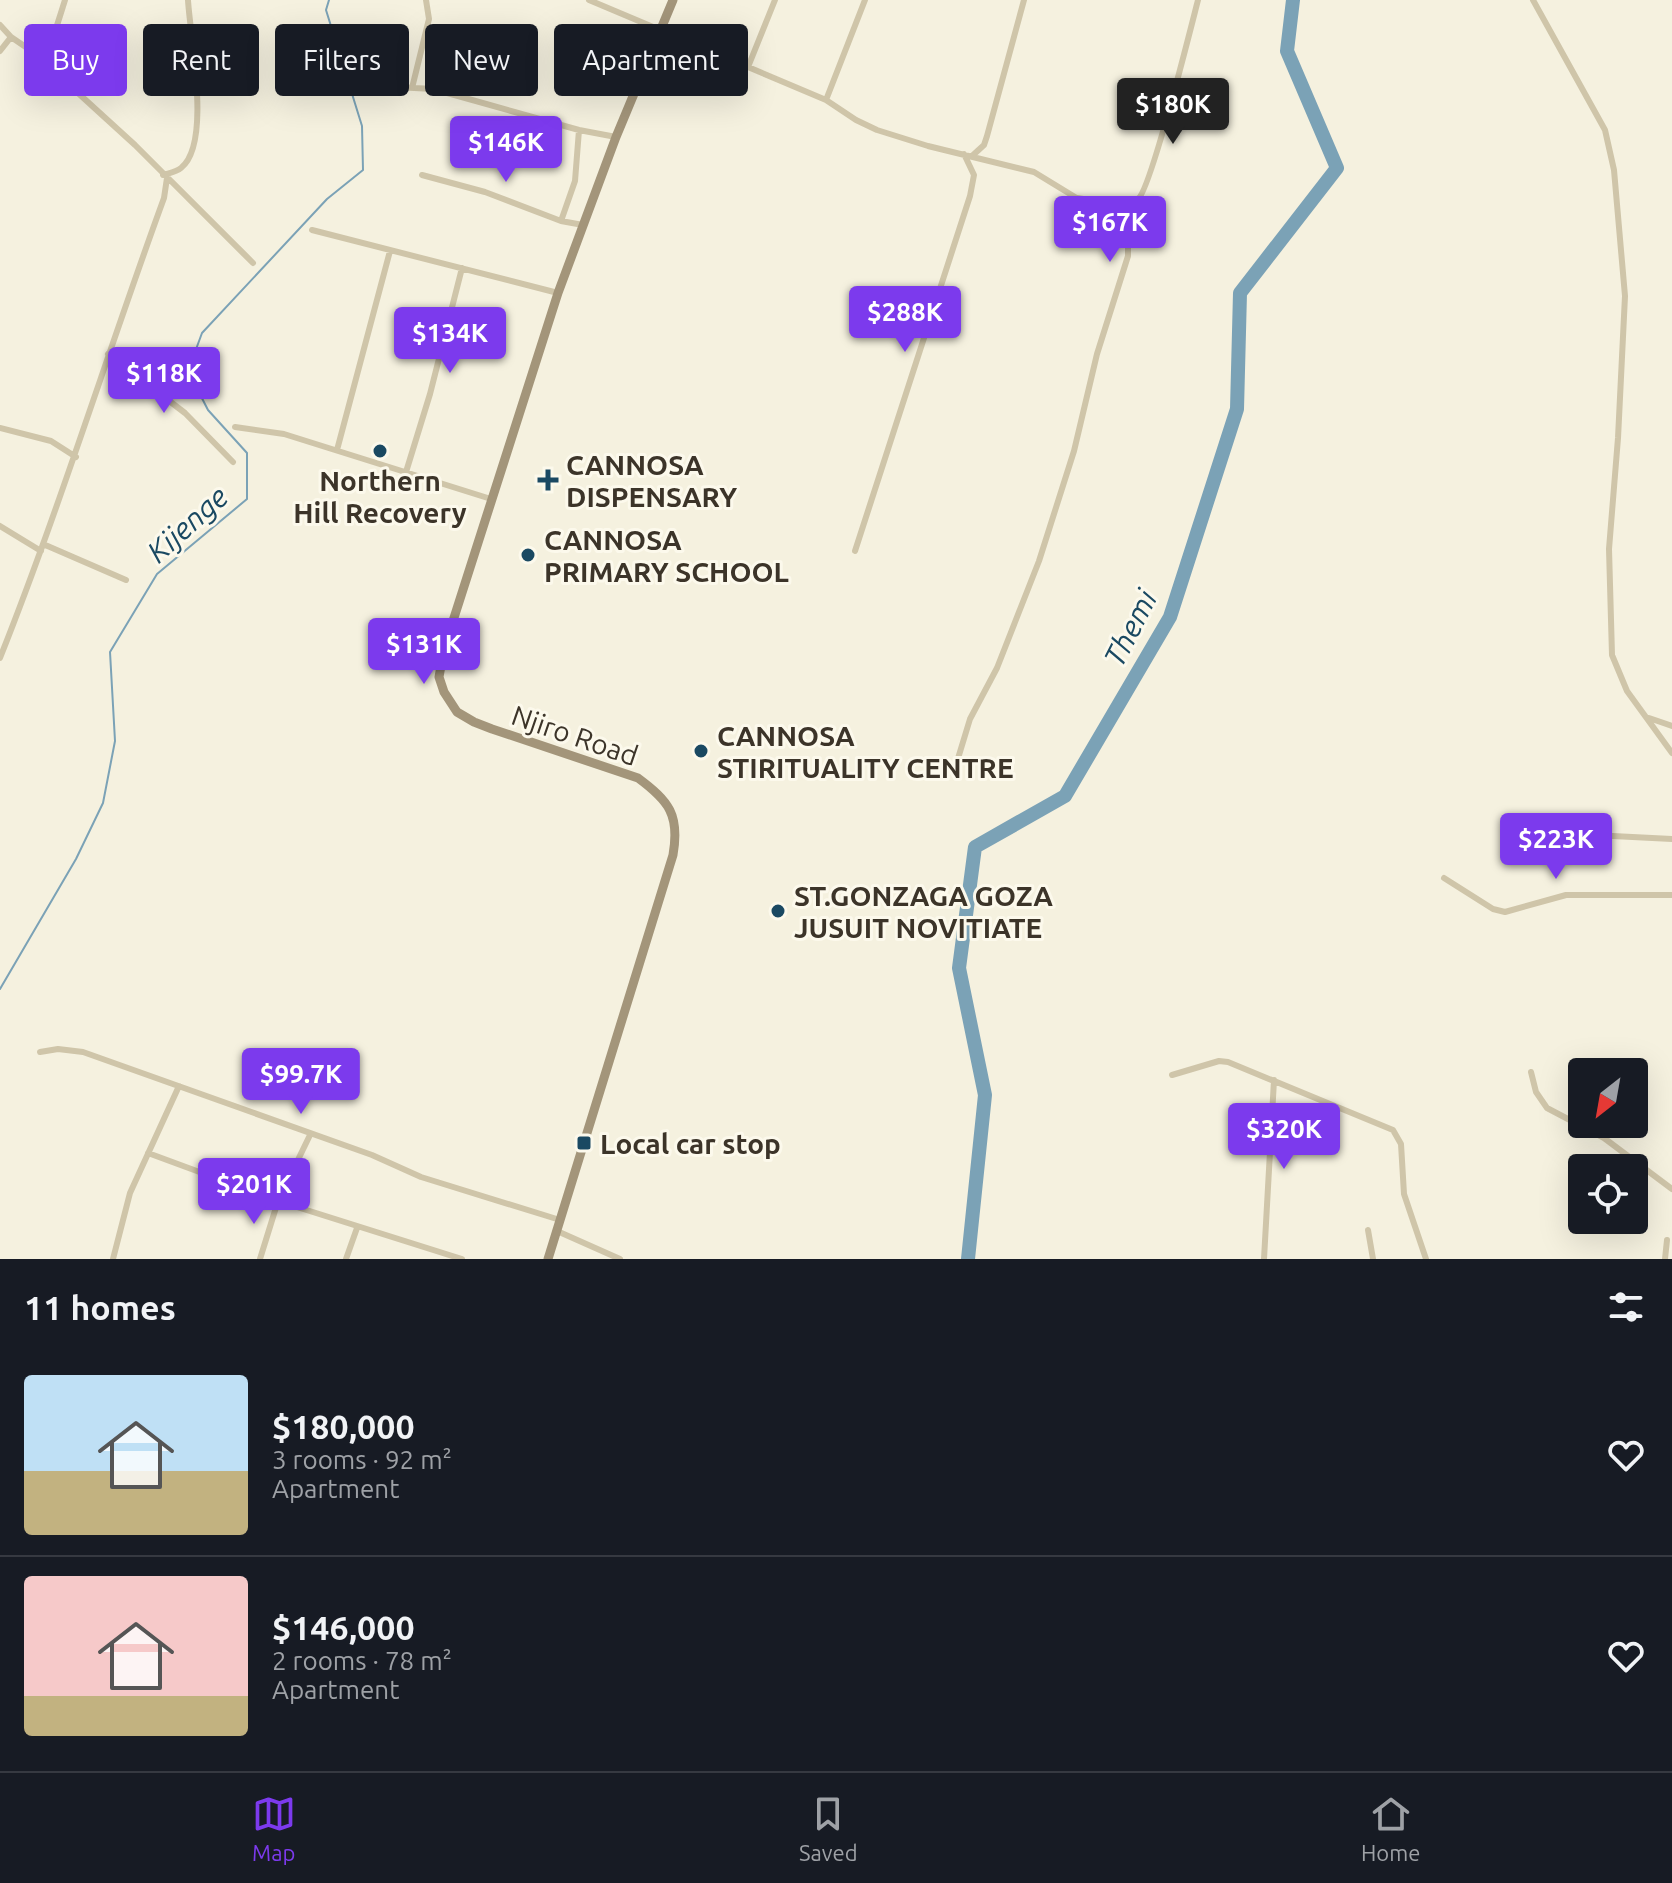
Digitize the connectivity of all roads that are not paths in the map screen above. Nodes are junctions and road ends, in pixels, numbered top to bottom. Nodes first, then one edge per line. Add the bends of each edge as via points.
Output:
1 (65, 0) edge
2 (188, 0) edge
3 (426, 0) edge
4 (589, 0) edge
5 (673, 0) edge
6 (775, 0) edge
7 (865, 0) edge
8 (1024, 0) edge
9 (1198, 0) edge
10 (1533, 0) edge
11 (57, 24) edge
12 (652, 24) edge
13 (664, 24) edge
14 (0, 25) edge
15 (11, 37) junction
16 (24, 47) edge
17 (0, 51) edge
18 (748, 67) joint
19 (409, 88) edge
20 (412, 88) junction
21 (81, 96) edge
22 (633, 96) edge
23 (826, 100) junction
24 (579, 130) junction
25 (616, 137) junction
26 (968, 155) junction
27 (422, 175) dead end
28 (165, 177) junction
29 (1074, 197) junction
30 (561, 221) junction
31 (583, 225) junction
32 (312, 230) dead end
33 (390, 251) junction
34 (253, 263) dead end
35 (462, 268) junction
36 (558, 293) junction
37 (108, 354) junction
38 (235, 427) dead end
39 (0, 428) edge
40 (337, 450) junction
41 (76, 457) junction
42 (233, 462) dead end
43 (406, 472) junction
44 (491, 499) junction
45 (0, 526) edge
46 (42, 547) junction
47 (855, 551) dead end
48 (126, 580) dead end
49 (0, 658) edge
50 (1647, 718) junction
51 (1672, 726) edge
52 (1672, 753) edge
53 (956, 765) dead end
54 (1538, 828) dead end
55 (1672, 839) edge
56 (1444, 878) dead end
57 (1672, 895) edge
58 (40, 1052) dead end
59 (1531, 1072) dead end
60 (1172, 1075) dead end
61 (1274, 1080) junction
62 (179, 1086) junction
63 (310, 1135) junction
64 (148, 1153) junction
65 (1672, 1189) edge
66 (278, 1201) junction
67 (560, 1220) junction
68 (357, 1228) junction
69 (1368, 1230) dead end
70 (557, 1231) junction
71 (1667, 1240) dead end
72 (426, 1250) junction
73 (113, 1259) edge
74 (260, 1259) edge
75 (346, 1259) edge
76 (424, 1259) edge
77 (462, 1259) edge
78 (548, 1259) edge
79 (620, 1259) edge
80 (1264, 1259) edge
81 (1373, 1259) edge
82 (1426, 1259) edge
83 (1665, 1259) edge

1 - 11 street
2 - 28 street via 197,127 186,162
3 - 20 street via 429,19
4 - 12 street
5 - 13 street, Njiro Road
6 - 18 street
7 - 23 street
8 - 26 street via 984,145
9 - 29 street via 1141,196 1122,203
10 - 50 street via 1605,130 1614,170 1625,319 1609,549 1610,625 1617,671
14 - 15 street
15 - 16 street
15 - 17 street
18 - 23 street
19 - 20 street
20 - 24 street via 452,93
21 - 28 street
22 - 25 street, Njiro Road
23 - 26 street via 877,130
24 - 25 street
24 - 30 street via 575,181
25 - 31 street, Njiro Road
26 - 29 street via 1034,172
26 - 47 street via 974,175 966,211
27 - 30 street
28 - 34 street
28 - 37 street via 164,198
29 - 53 street via 1122,231 1128,256 1039,561 997,668 970,719
30 - 31 street
31 - 36 street, Njiro Road
32 - 33 street
33 - 35 street
33 - 40 street
35 - 36 street
35 - 43 street
36 - 44 street, Njiro Road
37 - 41 street
37 - 42 street via 185,413
38 - 40 street
39 - 41 street via 51,441
40 - 43 street
41 - 46 street
43 - 44 street
44 - 67 street, Njiro Road via 444,649 439,677 450,703 474,722 638,778 669,806 676,825 673,855
45 - 46 street
46 - 48 street
46 - 49 street
50 - 51 street
50 - 52 street
54 - 55 street
56 - 57 street via 1505,912 1566,895
58 - 62 street via 83,1052
59 - 65 street via 1547,1108 1604,1138
60 - 61 street via 1219,1061
61 - 80 street
61 - 82 street via 1398,1135 1404,1194
62 - 63 street
62 - 64 street
63 - 66 street
63 - 67 street
64 - 66 street
64 - 73 street via 130,1193
66 - 68 street
66 - 74 street
67 - 70 street, Njiro Road
68 - 72 street
68 - 75 street
69 - 81 street
70 - 78 street, Njiro Road
70 - 79 street
71 - 83 street
72 - 76 street
72 - 77 street

